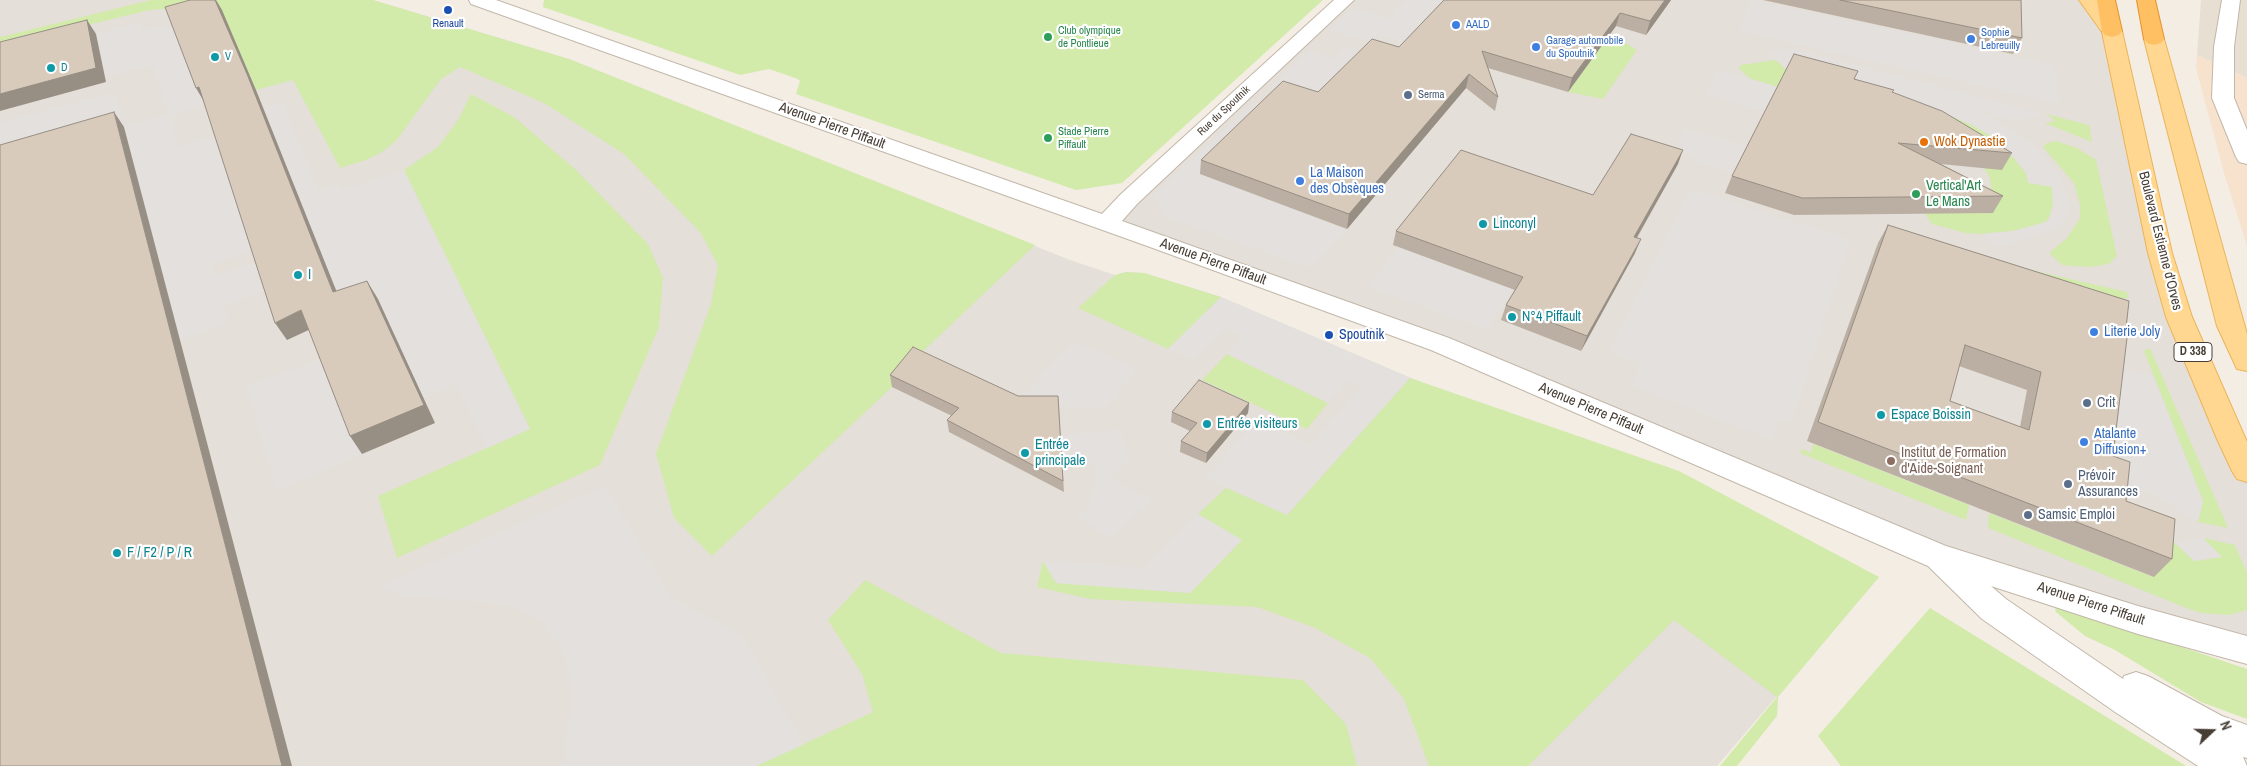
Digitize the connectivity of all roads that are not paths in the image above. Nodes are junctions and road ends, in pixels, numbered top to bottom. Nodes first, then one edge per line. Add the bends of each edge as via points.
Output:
1 (478, 0) edge
2 (1345, 0) edge
3 (2088, 0) edge
4 (2106, 0) edge
5 (2146, 0) edge
6 (2231, 0) edge
7 (2152, 20) edge
8 (2112, 31) junction
9 (2247, 156) edge
10 (1106, 224) junction
11 (2247, 362) edge
12 (2247, 471) edge
13 (1937, 556) junction
14 (1994, 609) junction
15 (2138, 620) junction
16 (2247, 639) edge
17 (2247, 650) edge
18 (2247, 742) edge
19 (2229, 766) edge

1 - 10 street, Avenue Pierre Piffault
2 - 10 street, Rue du Spoutnik via 1129,199
3 - 8 main road
4 - 8 highway, Boulevard Estienne d'Orves / D 338
5 - 7 highway
6 - 9 street via 2224,47 2223,98
7 - 11 main road via 2230,326
8 - 12 main road, Boulevard Estienne d'Orves / D 338 via 2160,253 2179,317
10 - 13 street, Avenue Pierre Piffault via 1440,344
13 - 14 street, Avenue Pierre Piffault
13 - 15 street, Avenue Pierre Piffault
14 - 18 street, Avenue Pierre Piffault via 2210,728
14 - 19 street, Avenue Pierre Piffault via 2127,701
15 - 16 street via 2226,640
15 - 17 street, Avenue Pierre Piffault

